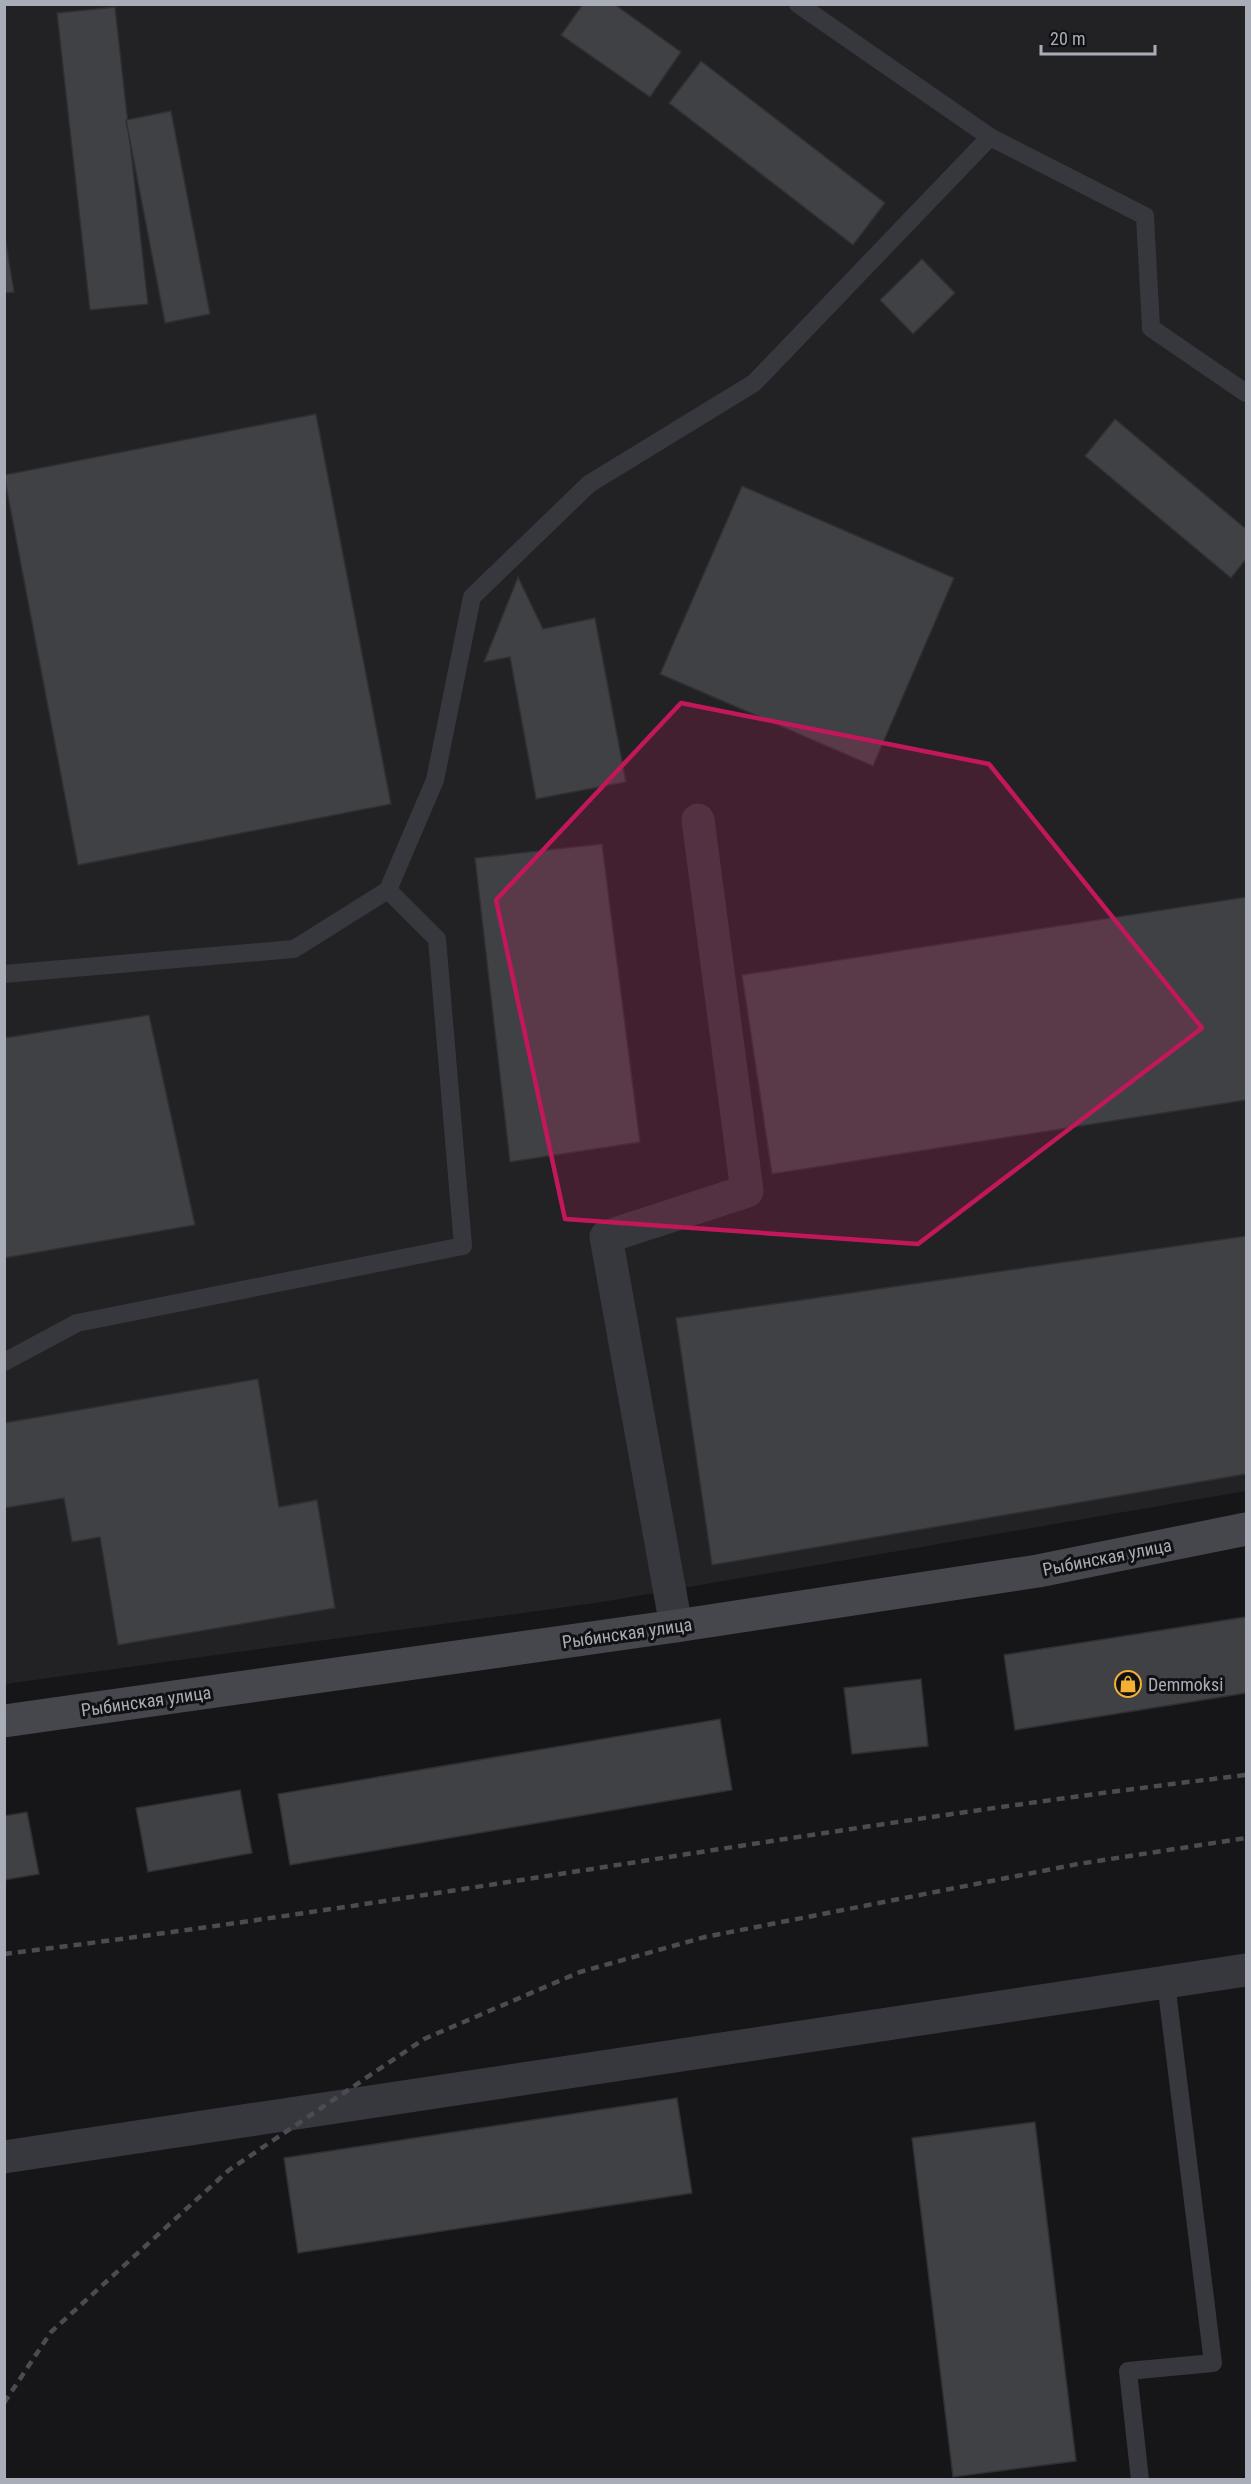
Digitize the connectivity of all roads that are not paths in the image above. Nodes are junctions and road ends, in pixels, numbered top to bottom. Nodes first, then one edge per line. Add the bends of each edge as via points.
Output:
1 (798, 4) edge
2 (990, 137) junction
3 (1246, 393) edge
4 (698, 820) dead end
5 (388, 890) junction
6 (4, 974) edge
7 (4, 1362) edge
8 (1246, 1528) edge
9 (676, 1626) junction
10 (4, 1721) edge
11 (1246, 1970) edge
12 (1166, 1983) junction
13 (4, 2157) edge
14 (1140, 2480) edge

1 - 2 lane
2 - 3 lane via 1145,216 1151,328
2 - 5 lane via 754,383 589,484 472,597 435,780
4 - 9 street via 747,1191 606,1236
5 - 6 lane via 294,949
5 - 7 lane via 436,939 463,1246 77,1323
8 - 9 main road, Рыбинская улица via 1038,1571
9 - 10 main road, Рыбинская улица
11 - 12 street
12 - 13 street
12 - 14 lane via 1213,2363 1128,2371

